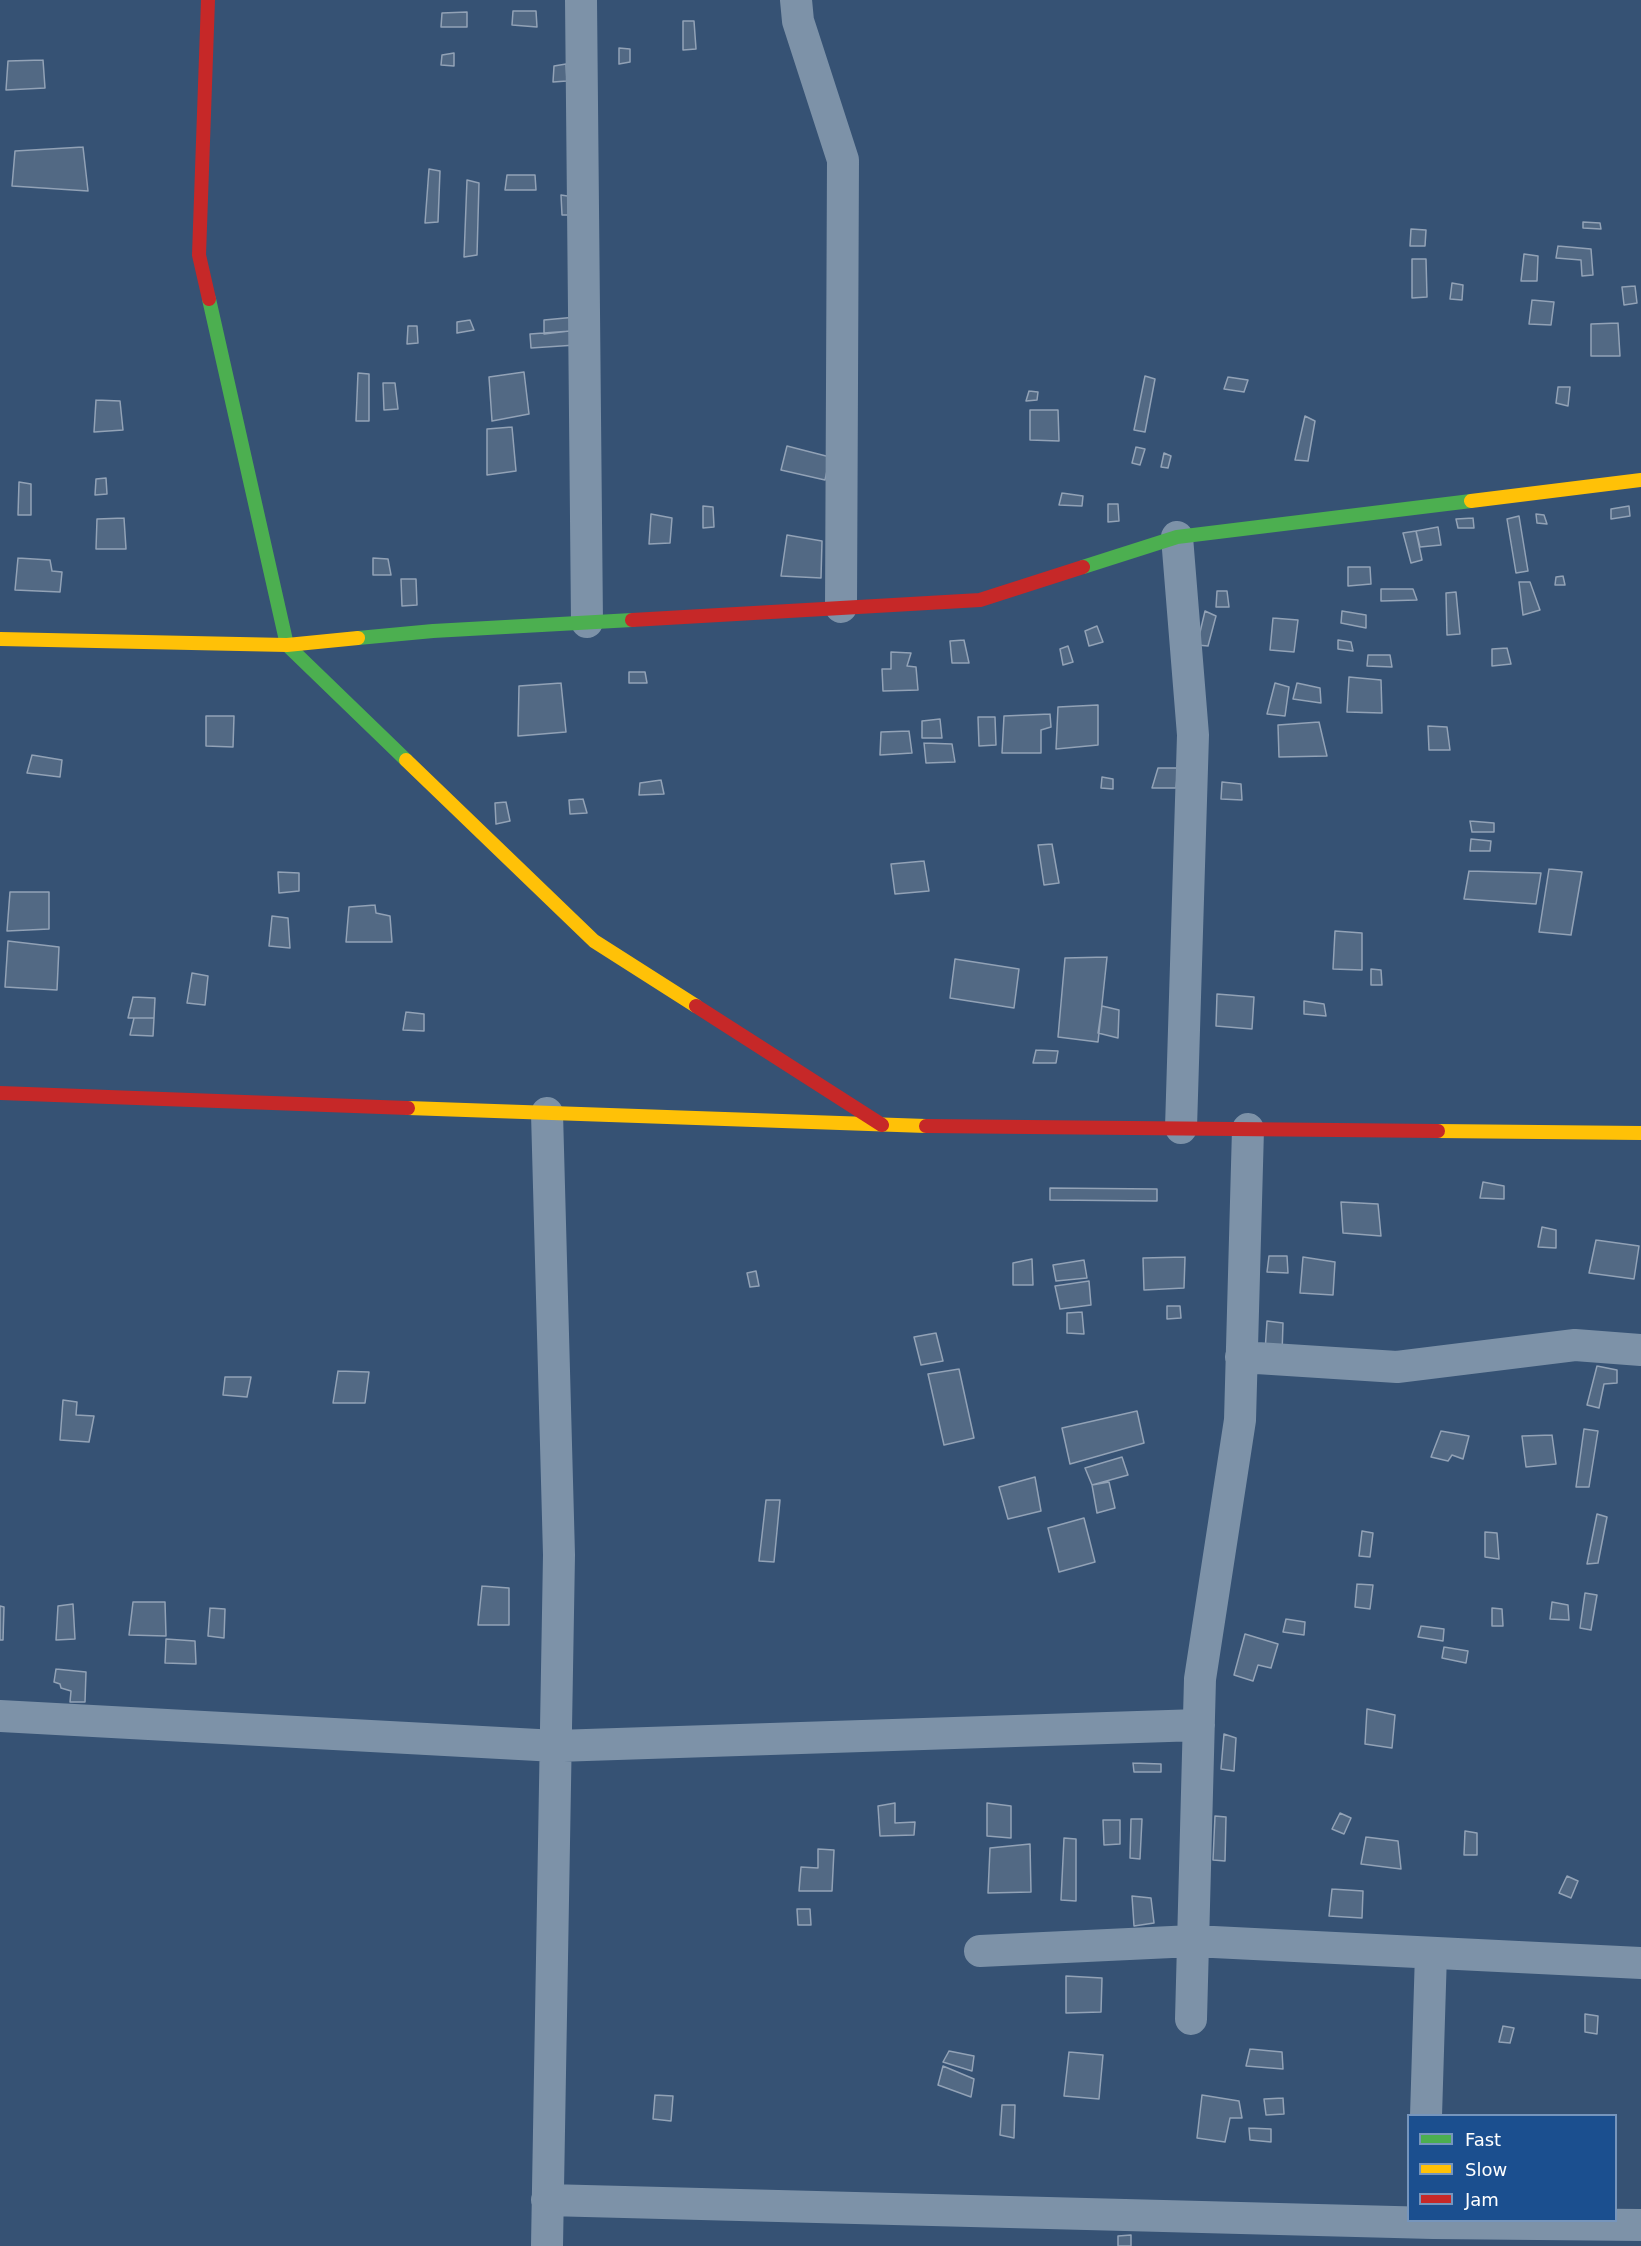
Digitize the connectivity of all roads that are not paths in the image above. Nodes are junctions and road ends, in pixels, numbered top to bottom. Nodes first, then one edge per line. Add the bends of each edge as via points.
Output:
1 (208, 0) edge
2 (580, 0) edge
3 (796, 0) edge
4 (1641, 480) edge
5 (1177, 537) junction
6 (841, 608) junction
7 (586, 622) junction
8 (0, 639) edge
9 (287, 645) junction
10 (0, 1093) edge
11 (547, 1113) junction
12 (882, 1126) junction
13 (1181, 1128) junction
14 (1248, 1129) junction
15 (1641, 1132) edge
16 (1641, 1350) edge
17 (1241, 1358) junction
18 (0, 1716) edge
19 (1198, 1725) junction
20 (556, 1746) junction
21 (1193, 1941) junction
22 (980, 1951) dead end
23 (1431, 1953) junction
24 (1641, 1964) edge
25 (1191, 2019) dead end
26 (1426, 2114) edge
27 (547, 2200) junction
28 (1641, 2225) edge
29 (1434, 2230) edge
30 (547, 2246) edge

1 - 9 street via 199,255
2 - 7 street
3 - 6 street via 798,21 843,160
4 - 5 street
5 - 6 street via 980,600
5 - 13 street via 1193,735
6 - 7 street
7 - 9 street
8 - 9 street
9 - 12 street via 594,941
10 - 11 street
11 - 12 street
11 - 20 street via 559,1555
12 - 13 street
13 - 14 street
14 - 15 street
14 - 17 street
16 - 17 street via 1575,1345 1397,1367
17 - 19 street via 1240,1420 1200,1679
18 - 20 street
19 - 20 street
19 - 21 street
20 - 27 street
21 - 22 street
21 - 23 street
21 - 25 street
23 - 24 street
23 - 26 street
27 - 29 street
27 - 30 street
28 - 29 street

